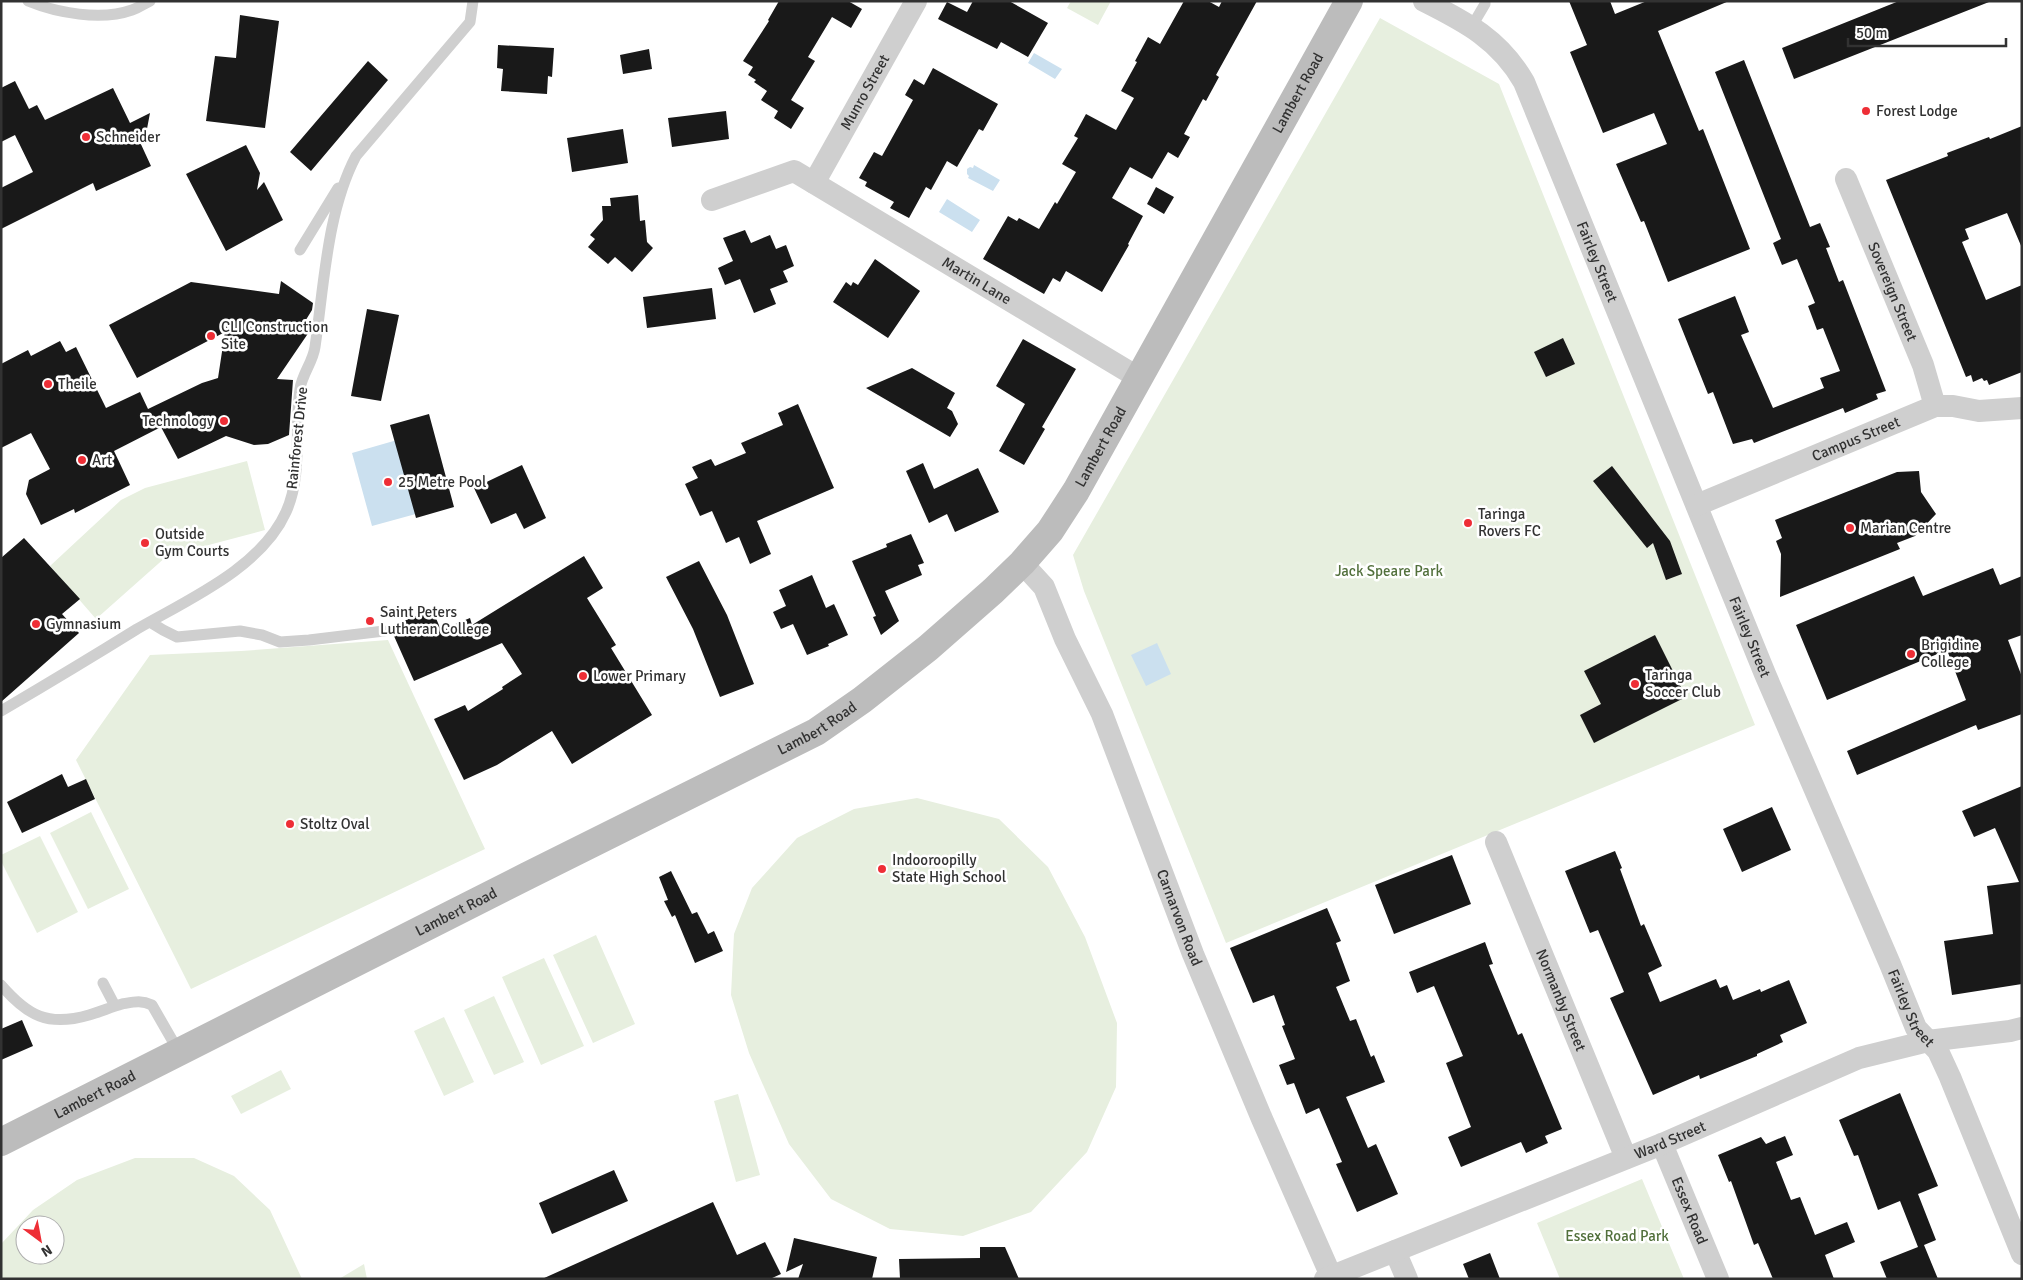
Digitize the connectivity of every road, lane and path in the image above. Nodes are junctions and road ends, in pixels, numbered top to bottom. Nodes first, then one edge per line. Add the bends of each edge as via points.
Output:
1 (28, 1) edge
2 (150, 1) edge
3 (472, 1) edge
4 (916, 1) edge
5 (1349, 1) edge
6 (1424, 1) edge
7 (1485, 1) edge
8 (1472, 26) junction
9 (348, 171) junction
10 (1846, 178) dead end
11 (814, 183) junction
12 (712, 200) dead end
13 (300, 250) dead end
14 (1138, 378) junction
15 (1935, 406) junction
16 (2022, 408) edge
17 (1698, 505) junction
18 (1022, 563) junction
19 (150, 622) junction
20 (384, 631) dead end
21 (1, 711) edge
22 (1496, 842) dead end
23 (103, 983) dead end
24 (1, 985) edge
25 (115, 1006) junction
26 (2022, 1028) edge
27 (1928, 1041) junction
28 (179, 1052) junction
29 (1, 1142) edge
30 (1662, 1144) junction
31 (1626, 1158) junction
32 (1395, 1250) junction
33 (2022, 1254) edge
34 (1328, 1278) edge
35 (1407, 1279) edge
36 (1718, 1279) edge

1 - 2 lane via 69,14 109,14 132,10
3 - 9 lane, Rainforest Drive via 470,22 356,156
4 - 11 street, Munro Street
5 - 14 main road, Lambert Road
6 - 8 street, Fairley Street
7 - 8 lane
8 - 17 street, Fairley Street via 1498,47 1524,82
9 - 13 lane
9 - 19 lane, Rainforest Drive via 333,218 314,356 300,388 298,445 286,513 269,539 235,571
10 - 15 street, Sovereign Street via 1925,371
11 - 12 street, Martin Lane via 794,170
11 - 14 street, Martin Lane
14 - 18 main road, Lambert Road via 1071,499 1050,531
15 - 16 street, Campus Street via 1979,411
15 - 17 street, Campus Street
17 - 27 street, Fairley Street via 1765,674 1916,1028
18 - 28 main road, Lambert Road via 935,642 816,732
18 - 34 street, Carnarvon Road via 1044,587 1102,714 1193,954
19 - 20 lane via 177,637 240,631 280,642
19 - 21 lane, Rainforest Drive
22 - 31 street, Normanby Street
23 - 25 lane
24 - 25 lane via 30,1012 58,1021 77,1019
25 - 28 lane via 142,1001 152,1004
26 - 27 street, Ward Street
27 - 30 street, Ward Street via 1859,1058
27 - 33 street, Fairley Street via 1938,1051 1950,1076
28 - 29 main road, Lambert Road
30 - 31 street, Ward Street
30 - 36 street, Essex Road
31 - 32 street, Ward Street
32 - 34 street, Ward Street
32 - 35 street

